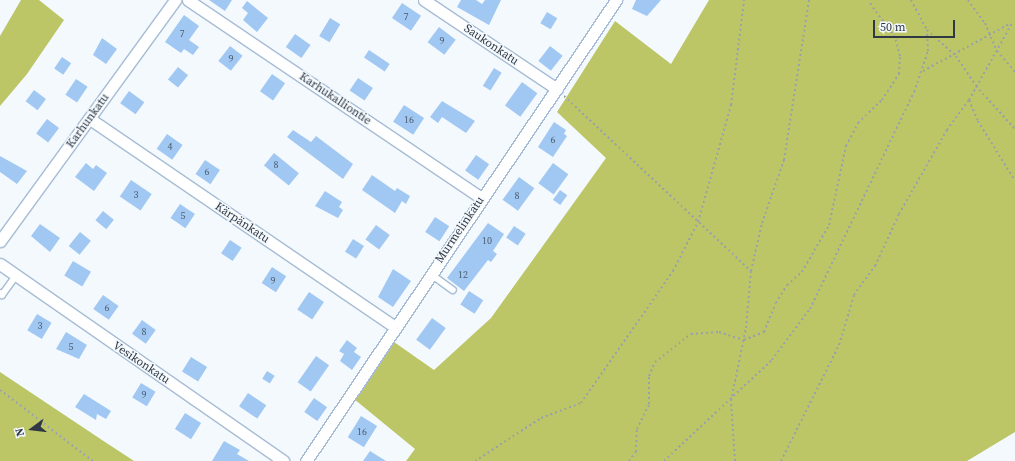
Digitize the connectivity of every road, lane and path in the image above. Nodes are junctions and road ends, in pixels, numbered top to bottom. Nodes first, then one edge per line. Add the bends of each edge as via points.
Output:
1 (175, 0) edge
2 (188, 0) edge
3 (424, 0) edge
4 (616, 0) edge
5 (744, 0) edge
6 (809, 0) edge
7 (870, 0) edge
8 (911, 0) edge
9 (968, 0) edge
10 (928, 30) junction
11 (990, 35) junction
12 (997, 51) junction
13 (956, 56) junction
14 (923, 71) junction
15 (1015, 72) edge
16 (976, 86) junction
17 (557, 90) junction
18 (969, 100) junction
19 (90, 119) junction
20 (1015, 129) edge
21 (1015, 174) edge
22 (1012, 176) junction
23 (1015, 181) edge
24 (481, 198) junction
25 (698, 222) junction
26 (0, 241) edge
27 (0, 264) edge
28 (751, 271) junction
29 (431, 274) junction
30 (15, 277) junction
31 (453, 290) dead end
32 (0, 293) edge
33 (395, 327) junction
34 (744, 340) junction
35 (0, 390) edge
36 (731, 401) junction
37 (93, 461) edge
38 (283, 461) edge
39 (306, 461) edge
40 (475, 461) edge
41 (629, 461) edge
42 (664, 461) edge
43 (735, 461) edge
44 (781, 461) edge

1 - 19 street, Karhunkatu
2 - 24 street, Karhukalliontie
3 - 17 street, Saukonkatu
4 - 17 street, Murmelinkatu
5 - 25 path via 730,105
6 - 28 path via 784,160 762,223
7 - 34 path via 871,6 895,37 900,56 899,74 882,100 858,123 846,146 828,225 802,272 782,294 764,332
8 - 10 path
9 - 11 path via 985,23
10 - 13 path
10 - 14 path via 928,51
11 - 12 path
11 - 12 path via 1012,22
11 - 13 path
12 - 15 path
12 - 16 path
13 - 14 path
13 - 16 path
14 - 36 path via 810,309 772,360
16 - 18 path
16 - 20 path
17 - 24 street, Murmelinkatu
17 - 25 path
18 - 22 path via 978,121
18 - 44 path via 947,130 899,214 874,266 854,295 839,345
19 - 26 street, Karhunkatu
19 - 33 street, Kärpänkatu
21 - 22 path
22 - 23 path
24 - 29 street, Murmelinkatu
25 - 28 path
25 - 40 path via 673,271 581,403 541,418
27 - 30 street, Vesikonkatu
28 - 34 path
29 - 31 lane
29 - 33 street, Murmelinkatu
30 - 32 lane via 2,295
30 - 38 street, Vesikonkatu
33 - 39 street, Murmelinkatu
34 - 36 path
34 - 41 path via 719,332 691,334 655,362 649,376 649,404 637,429 636,452
35 - 37 path
36 - 42 path
36 - 43 path

